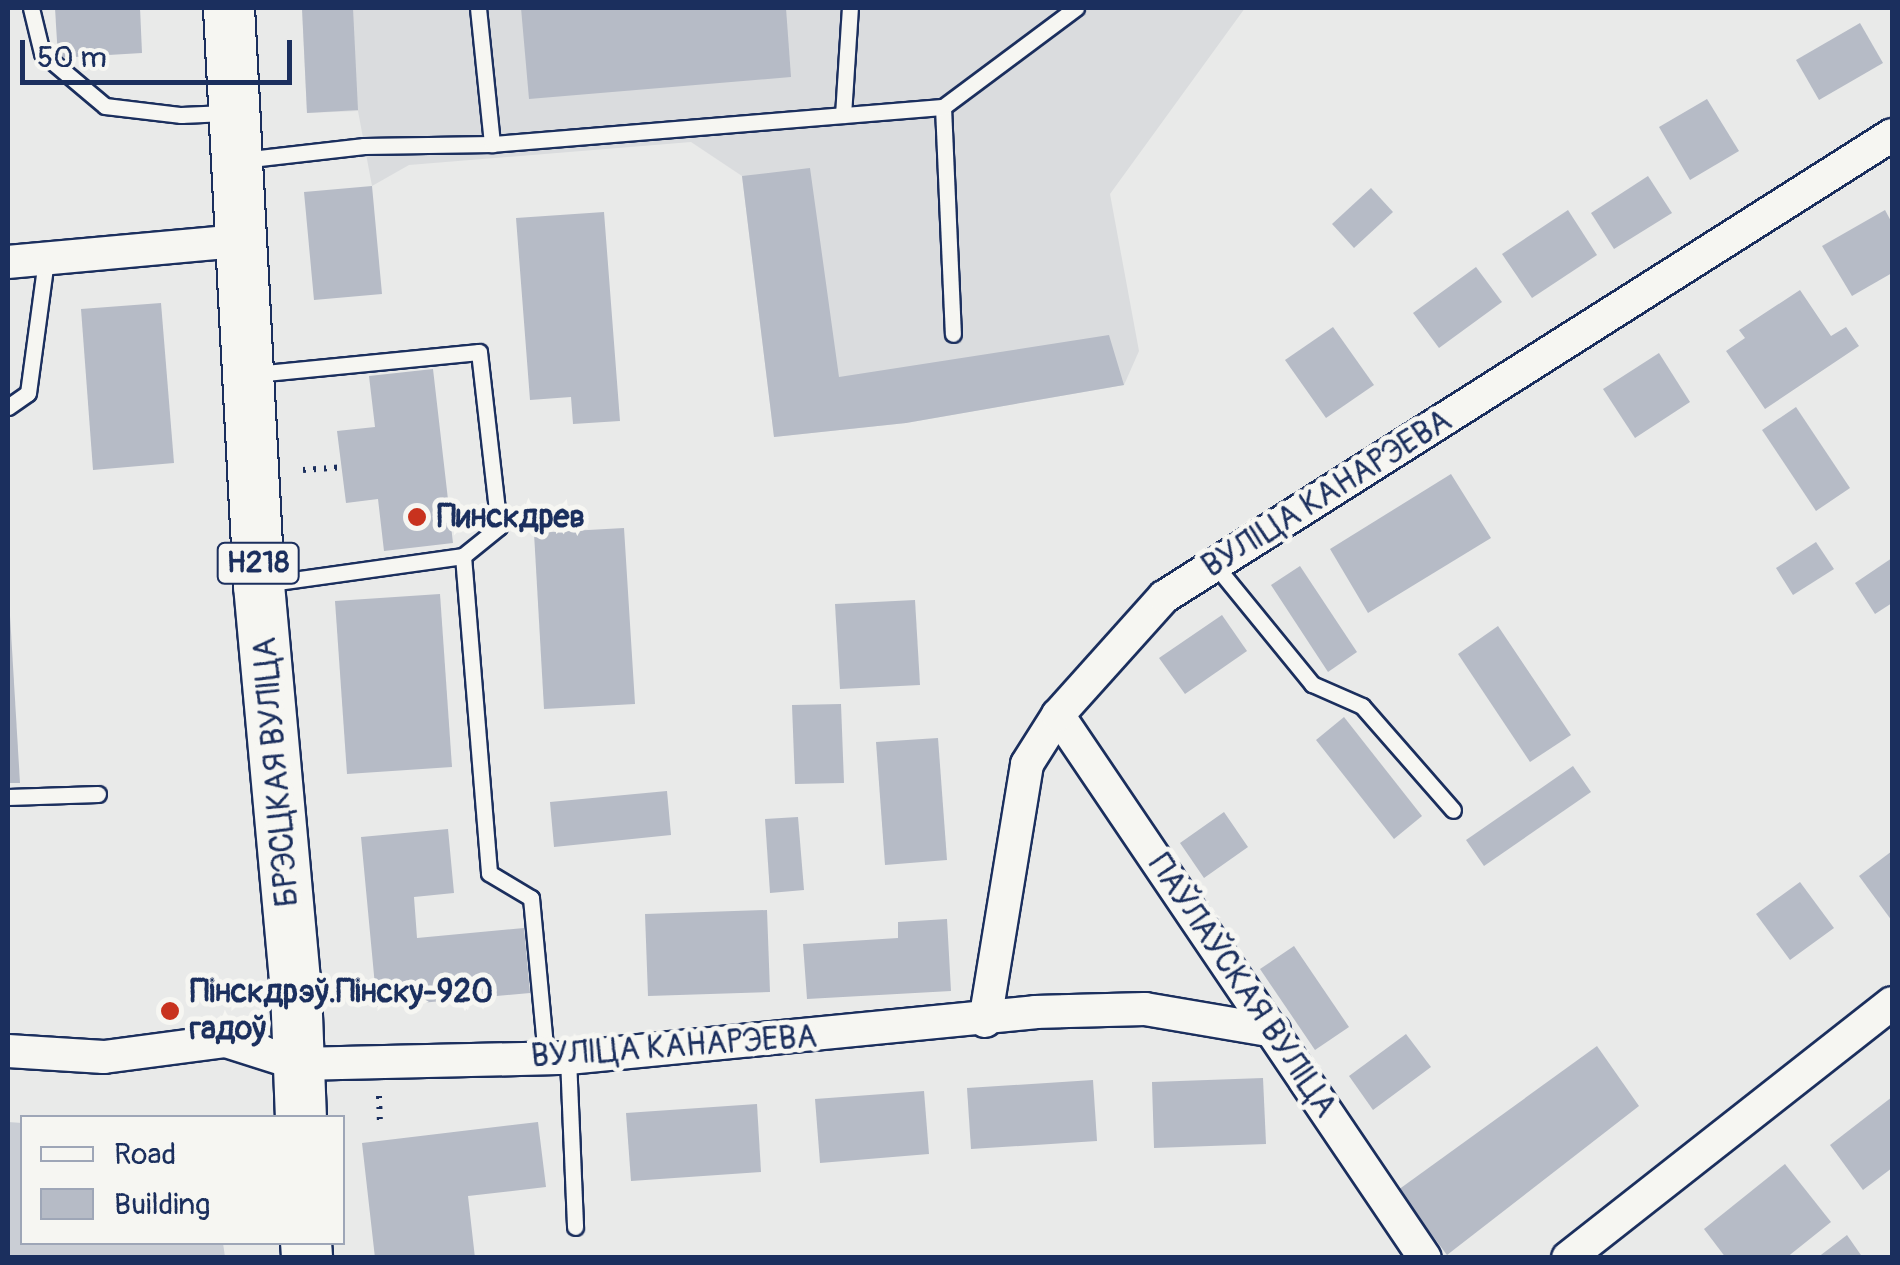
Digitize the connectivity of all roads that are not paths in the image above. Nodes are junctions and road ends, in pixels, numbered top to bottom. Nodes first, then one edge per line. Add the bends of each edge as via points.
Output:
1 (31, 8) edge
2 (229, 8) edge
3 (478, 8) edge
4 (850, 8) edge
5 (1076, 8) edge
6 (943, 107) junction
7 (843, 115) junction
8 (1892, 135) edge
9 (236, 136) junction
10 (492, 144) junction
11 (240, 241) junction
12 (46, 260) junction
13 (8, 262) edge
14 (953, 334) dead end
15 (251, 374) junction
16 (8, 407) edge
17 (463, 556) junction
18 (1215, 565) junction
19 (258, 585) junction
20 (1058, 716) junction
21 (98, 794) dead end
22 (8, 797) edge
23 (1453, 810) dead end
24 (1892, 1003) edge
25 (985, 1022) junction
26 (1274, 1031) junction
27 (8, 1051) edge
28 (557, 1058) junction
29 (298, 1064) junction
30 (300, 1115) edge
31 (575, 1228) dead end
32 (1426, 1258) edge
33 (1568, 1258) edge

1 - 9 lane via 42,53 105,106 181,116
2 - 9 main road, БРЭСЦКАЯ ВУЛІЦА / Н218
3 - 10 lane
4 - 7 lane
5 - 6 lane
6 - 7 lane
6 - 14 lane
7 - 10 lane
8 - 18 street, ВУЛІЦА КАНАРЭЕВА
9 - 10 lane via 364,146
9 - 11 main road, БРЭСЦКАЯ ВУЛІЦА / Н218
11 - 12 street
11 - 15 main road, БРЭСЦКАЯ ВУЛІЦА / Н218
12 - 13 street
12 - 16 lane via 28,393
15 - 17 lane via 479,352 499,527
15 - 19 main road, БРЭСЦКАЯ ВУЛІЦА / Н218
17 - 19 lane
17 - 28 lane via 488,873 531,898
18 - 20 street, ВУЛІЦА КАНАРЭЕВА via 1164,597
18 - 23 lane via 1312,684 1362,706
19 - 29 main road, БРЭСЦКАЯ ВУЛІЦА / Н218
20 - 25 street, ВУЛІЦА КАНАРЭЕВА via 1027,764
20 - 26 street, ПАЎЛАЎСКАЯ ВУЛІЦА
21 - 22 lane
24 - 33 street
25 - 26 street, ВУЛІЦА КАНАРЭЕВА via 1034,1012 1144,1008
25 - 28 street, ВУЛІЦА КАНАРЭЕВА
26 - 32 street, ПАЎЛАЎСКАЯ ВУЛІЦА
27 - 29 street, ВУЛІЦА КАНАРЭЕВА via 104,1057 226,1041
28 - 29 street, ВУЛІЦА КАНАРЭЕВА
28 - 31 lane
29 - 30 main road, БРЭСЦКАЯ ВУЛІЦА / Н218

